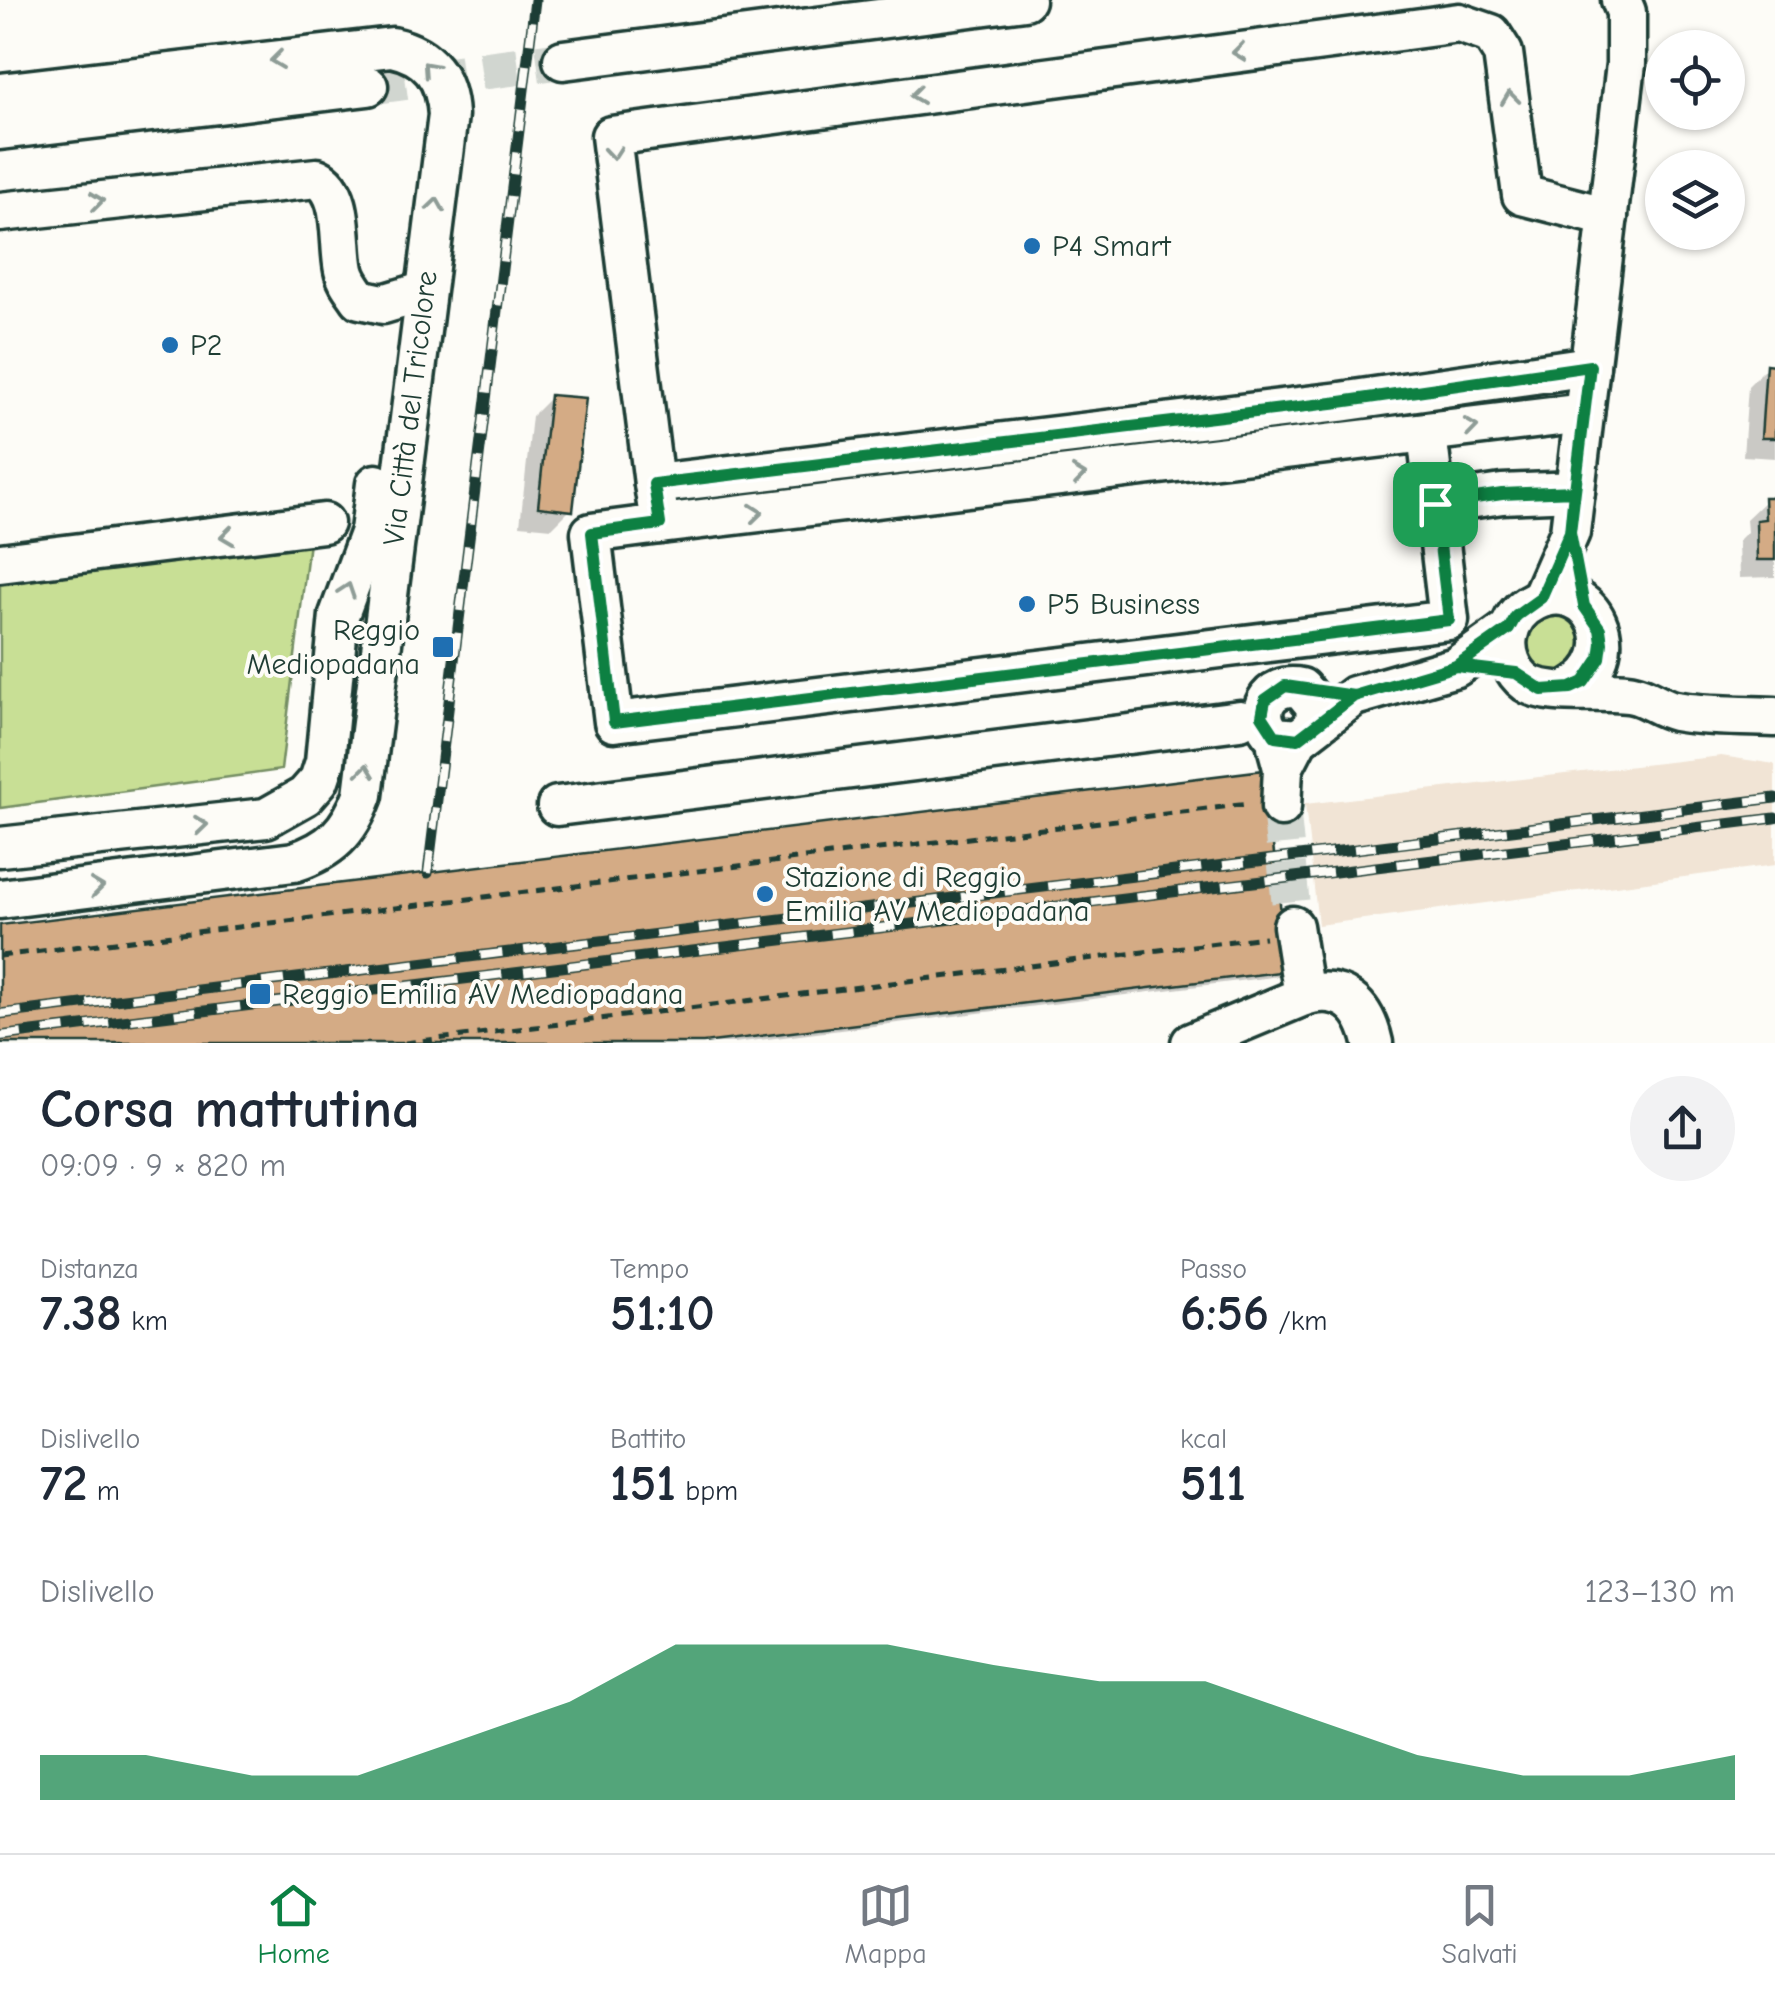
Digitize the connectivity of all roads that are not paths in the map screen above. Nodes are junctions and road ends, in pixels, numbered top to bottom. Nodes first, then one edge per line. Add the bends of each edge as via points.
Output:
1 (1025, 0) edge
2 (1622, 0) edge
3 (563, 60) tunnel mouth
4 (368, 86) tunnel mouth
5 (0, 93) edge
6 (0, 130) edge
7 (0, 212) edge
8 (1608, 217) junction
9 (423, 292) junction
10 (1590, 366) junction
11 (1340, 402) junction
12 (1584, 414) junction
13 (408, 421) junction
14 (1427, 433) junction
15 (1345, 443) junction
16 (654, 484) junction
17 (1574, 491) junction
18 (1435, 504) junction
19 (324, 524) dead end
20 (660, 524) junction
21 (1570, 532) junction
22 (0, 564) edge
23 (1541, 598) junction
24 (1584, 606) junction
25 (1509, 629) junction
26 (1602, 643) junction
27 (1456, 666) junction
28 (1516, 673) junction
29 (1571, 688) junction
30 (1637, 694) junction
31 (1775, 717) edge
32 (558, 806) dead end
33 (0, 847) edge
34 (0, 899) edge
35 (1288, 930) tunnel mouth
36 (1304, 996) junction
37 (1191, 1043) edge
38 (1373, 1043) edge

1 - 3 street
2 - 8 street via 1628,36
4 - 6 street
9 -> 5 street, Via Città del Tricolore via 448,115 444,86 411,52 374,48
7 -> 9 street via 317,178 334,195 344,275 360,299 383,304
8 - 10 street
8 -> 16 street via 1522,195 1503,53 1491,34 1459,23 611,136
9 - 13 street, Via Città del Tricolore
10 - 11 street
10 - 12 street
11 - 15 street
11 - 16 street
14 -> 12 street
12 - 17 street
33 -> 13 street via 266,818 306,796 325,762 339,614 370,531 380,453
34 -> 13 street, Via Città del Tricolore via 294,862 337,840 363,795
14 - 15 street
14 - 18 street
20 -> 15 street
16 - 20 street
17 - 18 street
17 - 21 street
18 - 20 street via 1449,620 614,722 592,533
19 -> 22 street
21 - 23 street
21 - 24 street
23 - 24 street
23 - 25 street
24 - 26 street
25 - 27 street
25 - 28 street
26 - 29 street via 1594,671
26 - 30 street
27 - 28 street
27 - 32 street via 1354,696 1279,742
28 - 29 street via 1542,690
29 - 30 street
30 - 31 street via 1680,712
35 - 36 street
36 - 37 street
36 - 38 street via 1331,992 1358,1005

